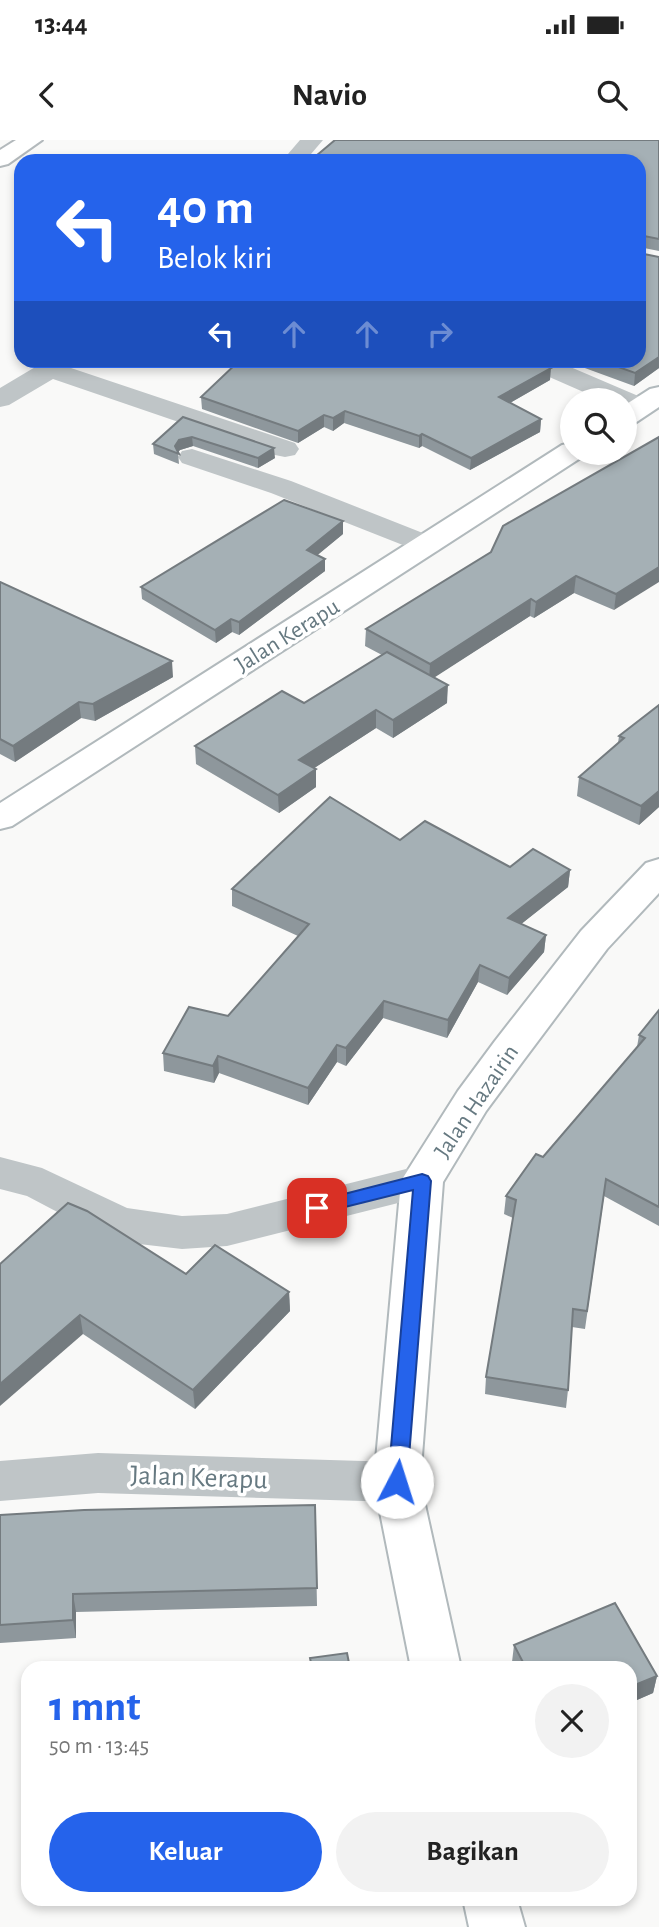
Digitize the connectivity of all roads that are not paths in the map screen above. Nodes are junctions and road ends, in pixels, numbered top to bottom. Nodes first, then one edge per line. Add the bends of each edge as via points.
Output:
1 (31, 140) edge
2 (312, 140) edge
3 (299, 154) edge
4 (0, 159) edge
5 (54, 368) edge
6 (67, 368) edge
7 (550, 368) edge
8 (0, 398) edge
9 (642, 406) edge
10 (285, 449) dead end
11 (192, 457) dead end
12 (560, 459) edge
13 (428, 545) junction
14 (5, 807) edge
15 (659, 871) edge
16 (0, 1173) edge
17 (422, 1181) junction
18 (0, 1481) edge
19 (397, 1482) junction
20 (435, 1661) edge
21 (492, 1906) edge
22 (498, 1927) edge

1 - 4 main road
2 - 3 street
5 - 8 street
6 - 10 street
7 - 9 street
11 - 13 street
12 - 13 main road, Jalan Kerapu
13 - 14 main road, Jalan Kerapu
15 - 17 main road, Jalan Hazairin via 585,951 472,1101
16 - 17 street via 19,1176 110,1219 156,1233 227,1230
17 - 19 main road, Jalan Hazairin
18 - 19 street, Jalan Kerapu via 98,1473
19 - 20 main road, Jalan Hazairin
21 - 22 main road

